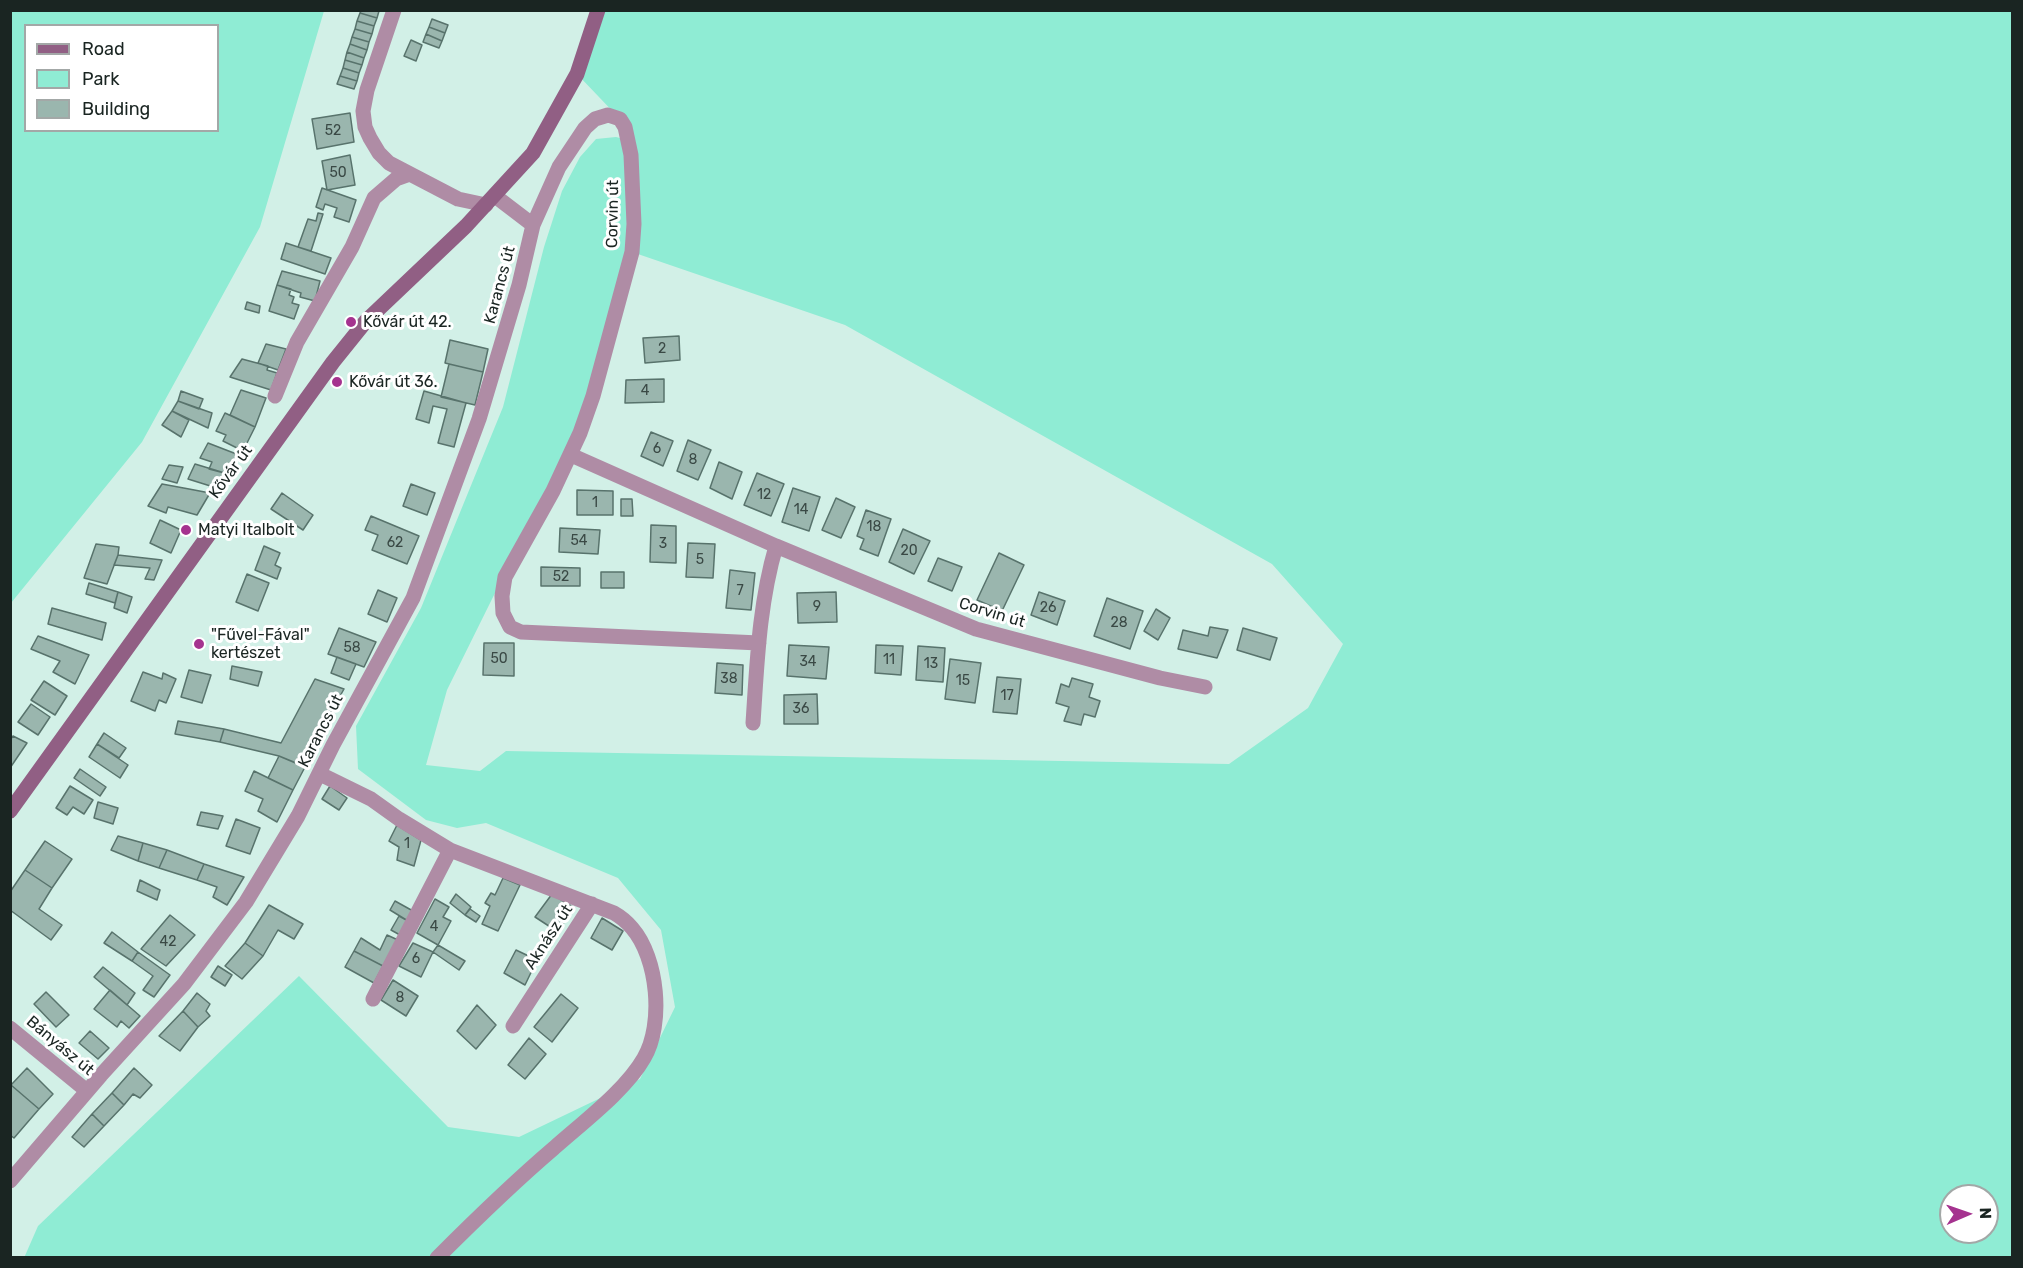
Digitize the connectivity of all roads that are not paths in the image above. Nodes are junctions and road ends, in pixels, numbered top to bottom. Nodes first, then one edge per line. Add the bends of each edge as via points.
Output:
1 (394, 10) edge
2 (598, 10) edge
3 (410, 174) junction
4 (491, 201) junction
5 (533, 225) junction
6 (275, 396) dead end
7 (571, 455) junction
8 (776, 546) junction
9 (759, 643) junction
10 (1205, 687) dead end
11 (753, 723) dead end
12 (320, 774) junction
13 (10, 811) edge
14 (450, 850) junction
15 (592, 904) junction
16 (373, 999) dead end
17 (513, 1026) dead end
18 (10, 1028) edge
19 (87, 1091) junction
20 (10, 1181) edge
21 (437, 1257) edge

1 - 3 street via 363,111 365,127 379,153
2 - 4 main road via 577,74 532,153
3 - 4 street via 458,199
3 - 6 street via 396,179 374,198 352,247 297,342
4 - 5 street
4 - 13 main road, Kővár út via 366,321
5 - 7 street, Corvin út via 559,167 585,128 601,116 620,119 631,155 632,252 593,396
5 - 12 street, Karancs út via 479,419 417,585
7 - 8 street, Corvin út
7 - 9 street, Corvin út via 505,577 503,609 510,627 525,633
8 - 9 street via 765,590
8 - 10 street, Corvin út via 976,629
9 - 11 street
12 - 14 street, Aknász út via 370,799
12 - 19 street, Karancs út via 283,842 232,921 184,984
14 - 15 street, Aknász út
14 - 16 street
15 - 17 street, Aknász út
15 - 21 street via 624,920 645,950 655,1002 649,1050 615,1092
18 - 19 street, Bányász út
19 - 20 street, Karancs út

